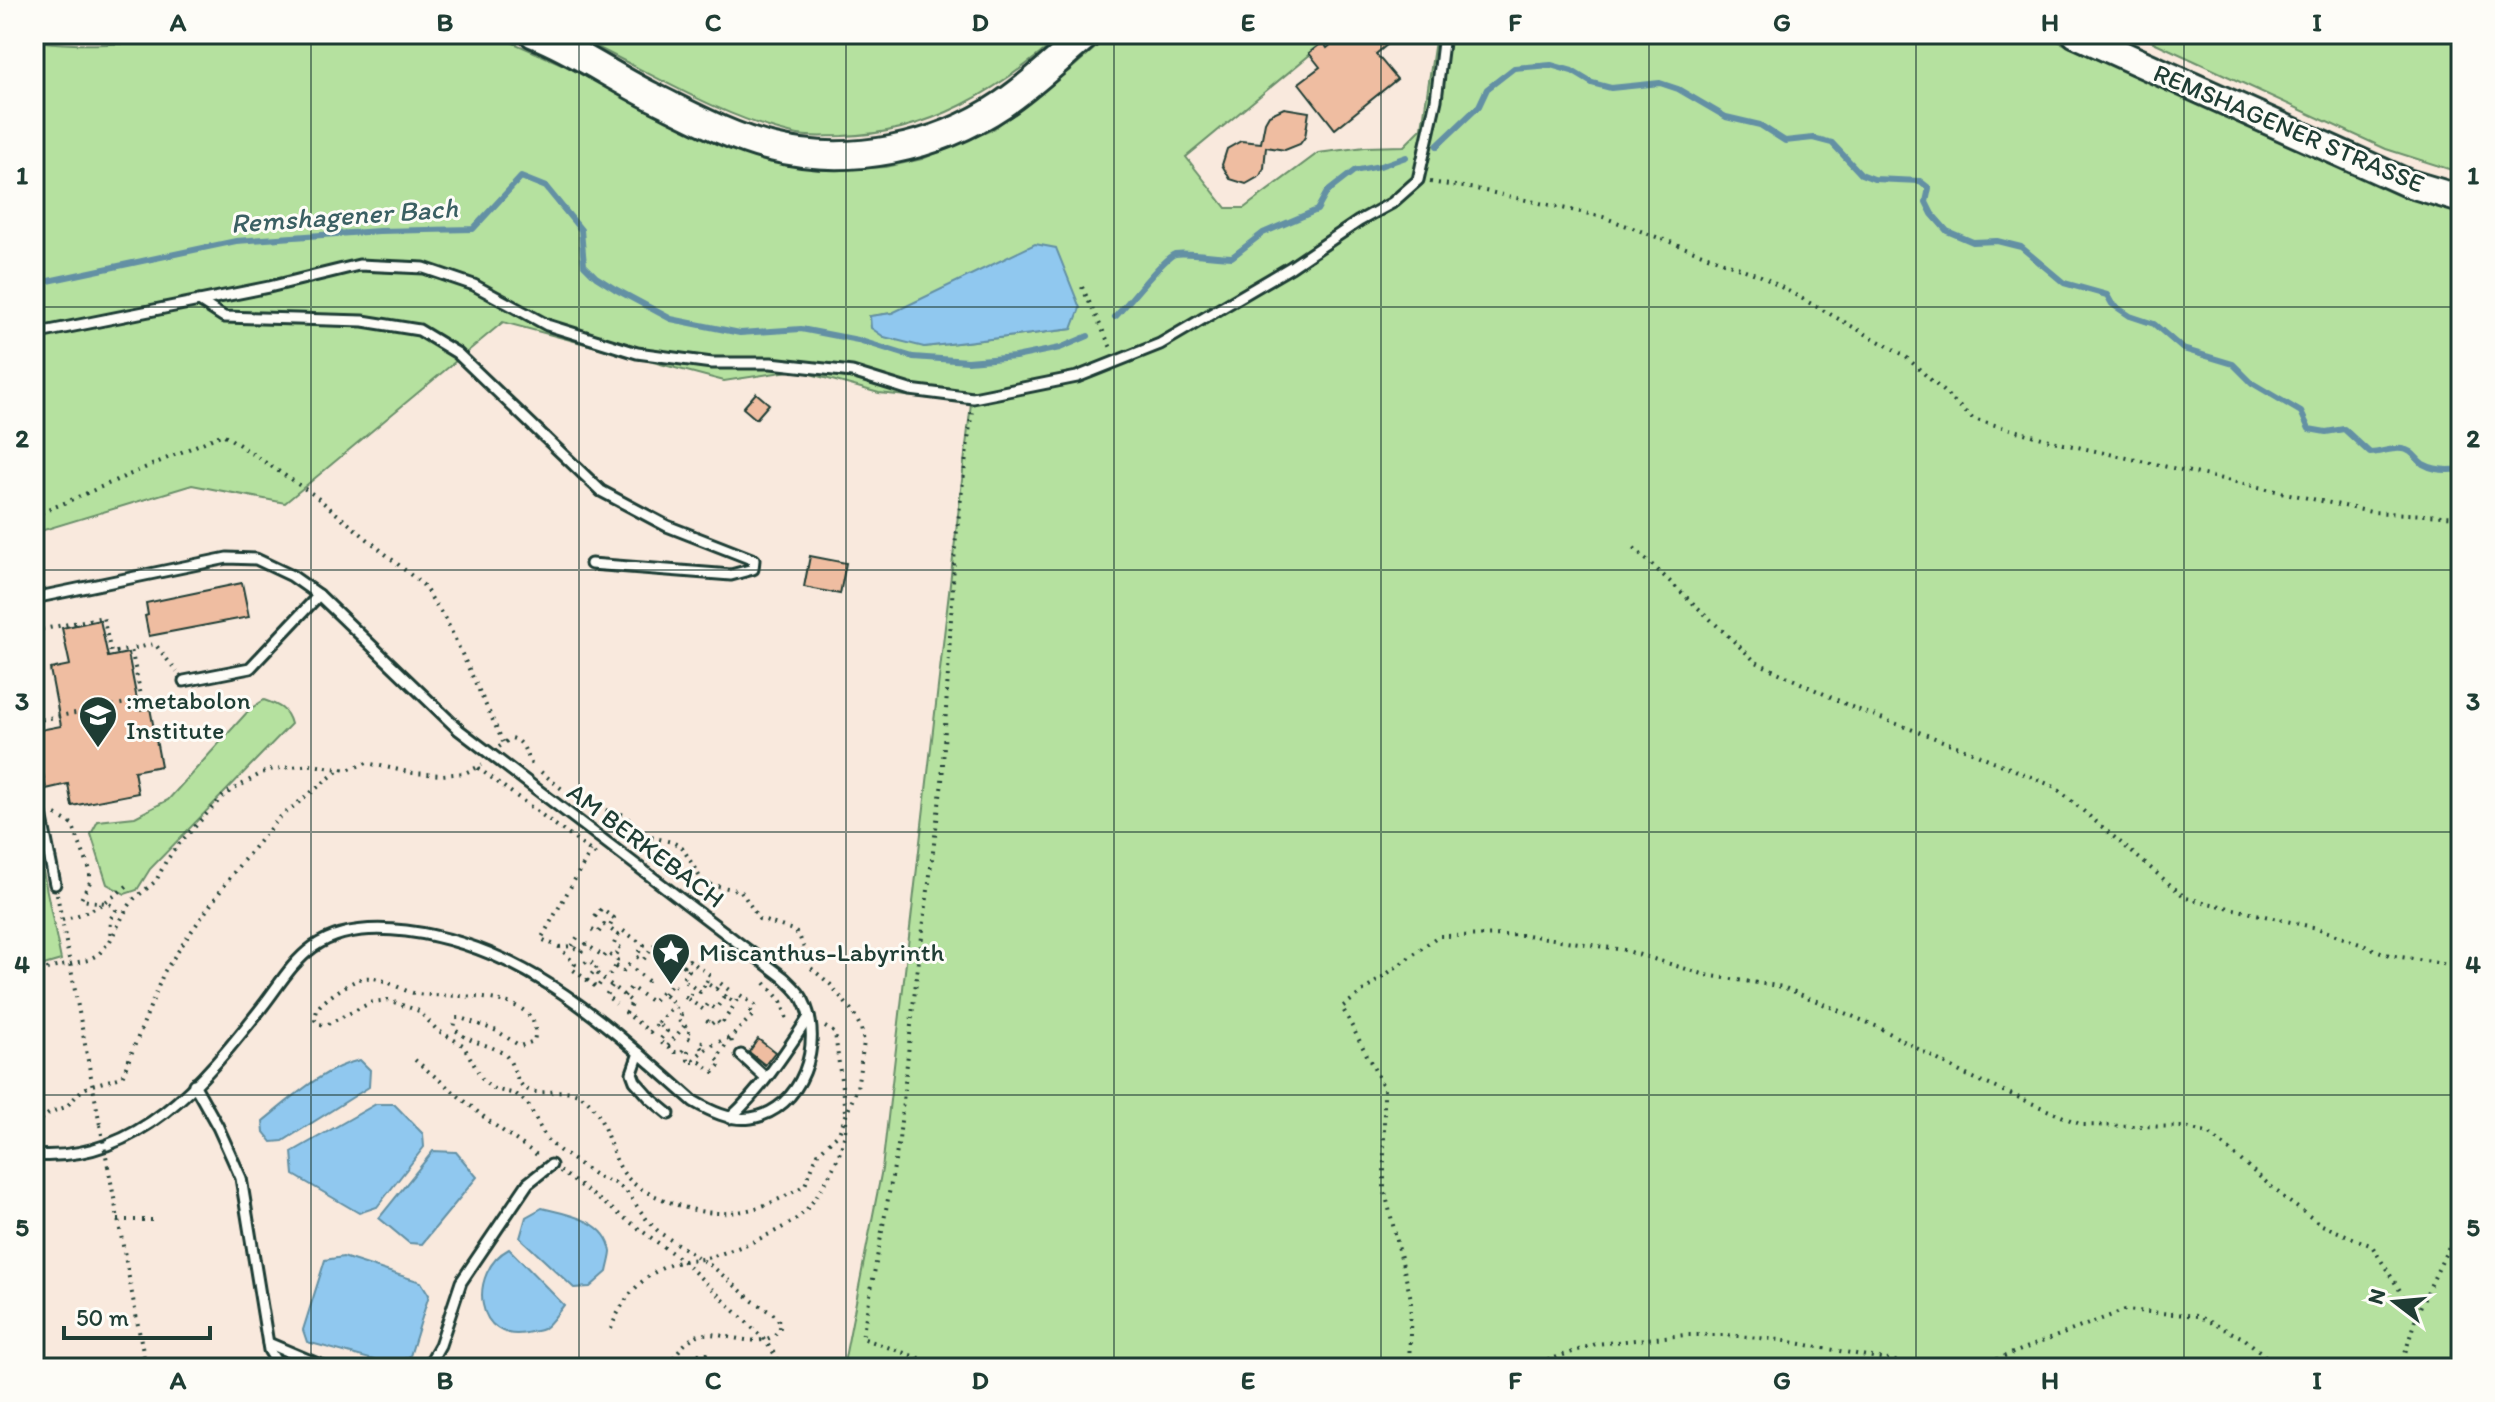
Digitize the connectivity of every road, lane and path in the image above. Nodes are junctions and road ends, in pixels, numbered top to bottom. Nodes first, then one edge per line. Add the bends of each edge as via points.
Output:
1 (534, 34) edge
2 (1088, 34) edge
3 (1444, 34) edge
4 (2076, 34) edge
5 (1418, 180) junction
6 (2461, 199) edge
7 (1082, 287) dead end
8 (199, 301) junction
9 (34, 334) edge
10 (1118, 362) junction
11 (973, 398) junction
12 (34, 516) edge
13 (2461, 517) edge
14 (1634, 548) dead end
15 (591, 564) dead end
16 (319, 595) junction
17 (34, 598) edge
18 (34, 631) edge
19 (131, 649) junction
20 (184, 681) junction
21 (142, 700) junction
22 (45, 711) dead end
23 (47, 719) junction
24 (34, 721) edge
25 (503, 742) junction
26 (491, 756) junction
27 (478, 768) junction
28 (339, 770) junction
29 (34, 779) edge
30 (40, 806) junction
31 (591, 851) junction
32 (606, 862) dead end
33 (55, 884) joint
34 (129, 884) dead end
35 (108, 903) junction
36 (595, 917) dead end
37 (62, 920) junction
38 (609, 928) junction
39 (592, 930) dead end
40 (576, 934) dead end
41 (618, 935) junction
42 (110, 941) junction
43 (572, 946) junction
44 (559, 947) junction
45 (614, 958) junction
46 (643, 960) junction
47 (585, 963) dead end
48 (70, 964) junction
49 (616, 966) junction
50 (683, 966) junction
51 (2461, 967) edge
52 (635, 970) junction
53 (594, 971) junction
54 (34, 979) edge
55 (760, 979) dead end
56 (587, 980) junction
57 (604, 980) junction
58 (650, 980) dead end
59 (706, 983) junction
60 (612, 986) junction
61 (676, 987) dead end
62 (694, 989) junction
63 (664, 994) junction
64 (624, 996) junction
65 (725, 996) junction
66 (735, 1003) junction
67 (616, 1004) dead end
68 (674, 1005) junction
69 (809, 1017) junction
70 (707, 1020) dead end
71 (658, 1023) junction
72 (684, 1026) junction
73 (786, 1028) dead end
74 (731, 1037) junction
75 (691, 1039) dead end
76 (703, 1041) dead end
77 (667, 1047) junction
78 (703, 1050) junction
79 (639, 1053) junction
80 (741, 1055) joint
81 (415, 1060) dead end
82 (692, 1062) junction
83 (766, 1078) junction
84 (194, 1084) junction
85 (92, 1085) junction
86 (669, 1114) dead end
87 (846, 1115) junction
88 (730, 1118) junction
89 (34, 1124) edge
90 (34, 1155) edge
91 (551, 1165) junction
92 (118, 1220) junction
93 (2461, 1221) edge
94 (153, 1223) dead end
95 (701, 1259) junction
96 (683, 1261) junction
97 (2416, 1316) junction
98 (611, 1329) dead end
99 (764, 1339) junction
100 (268, 1343) junction
101 (927, 1361) junction
102 (146, 1368) edge
103 (280, 1368) edge
104 (327, 1368) edge
105 (427, 1368) edge
106 (700, 1368) edge
107 (784, 1368) edge
108 (913, 1368) edge
109 (942, 1368) edge
110 (1409, 1368) edge
111 (1525, 1368) edge
112 (1932, 1368) edge
113 (1974, 1368) edge
114 (2279, 1368) edge
115 (2401, 1368) edge

1 - 2 main road via 734,134 770,147 844,155 874,155 968,124 1005,103
3 - 5 lane
4 - 6 main road, REMSHAGENER STRASSE via 2407,183
5 - 10 lane via 1392,203 1291,267 1160,344
5 - 13 path via 1603,217 1761,276 1904,355 1973,419 2371,512
7 - 10 path
8 - 9 lane
8 - 11 lane via 359,265 424,268 474,285 547,325 637,353 852,372 910,390
8 - 15 lane via 224,317 363,321 419,330 457,353 601,491 667,526 754,560 753,569 731,575
10 - 11 lane via 1077,377
11 - 101 path via 955,546 942,782 899,1140 862,1338
12 - 25 path via 223,434 314,495 423,585 447,622
14 - 51 path via 1756,662 1854,708 2055,787 2186,898 2317,928 2389,955
16 - 17 lane, AM BERKEBACH via 256,559 227,558
16 - 20 lane via 250,668
16 - 26 lane, AM BERKEBACH
18 - 19 path via 103,617 111,653
19 - 20 path via 155,644
19 - 21 path
20 - 21 path via 173,699
21 - 23 path
22 - 23 path
23 - 24 path
25 - 26 path
25 - 87 path via 520,740 528,761 566,792 585,805 625,815 642,835 682,847 701,879 741,891 759,919 799,935 811,968 830,984 861,1028 861,1067
26 - 27 path
26 - 69 lane, AM BERKEBACH via 771,966 795,988
27 - 28 path via 442,775 367,763
27 - 31 path
28 - 42 path via 311,765 273,769 224,795 172,852 156,881 134,899
28 - 85 path via 278,819 237,868 164,972 122,1077
29 - 30 lane
30 - 33 lane
30 - 35 path via 72,824 90,870 81,899
31 - 32 path
31 - 44 path via 541,939
33 - 37 path
34 - 35 path
35 - 37 path
35 - 42 path via 116,910
36 - 38 path via 601,909 614,918
37 - 48 path
38 - 39 path
38 - 41 path
40 - 43 path
41 - 45 path via 614,944 621,948
41 - 46 path via 622,930 644,945 636,956
42 - 48 path via 99,954
43 - 44 path
43 - 45 path via 581,952 586,944
44 - 56 path via 575,964 572,969
45 - 49 path
46 - 50 path via 654,946 661,951 658,958 667,964 673,958
46 - 52 path
47 - 53 path via 597,967
48 - 54 path via 47,969
48 - 85 path
49 - 52 path
49 - 57 path
50 - 59 path via 689,960 710,975
50 - 62 path via 689,970 682,979
52 - 58 path
53 - 56 path
53 - 57 path
55 - 73 path via 781,1001 789,1020
56 - 57 path via 597,988
57 - 60 path
59 - 62 path via 700,992
59 - 65 path via 716,989 720,983 729,990
60 - 64 path
60 - 67 path via 606,995
61 - 63 path via 672,984
62 - 65 path via 686,998 704,1010 708,1004 716,1009
63 - 64 path via 652,1002 631,987
63 - 68 path
64 - 71 path via 632,1002 626,1013 650,1032
65 - 66 path
66 - 70 path via 721,1025
66 - 74 path via 740,995 755,1005 754,1014
68 - 71 path
68 - 72 path
69 - 83 lane
69 - 87 path via 835,1033
69 - 88 lane via 807,1069 789,1099 766,1114
71 - 77 path via 667,1031 659,1041
72 - 75 path
72 - 77 path
74 - 78 path
74 - 80 path
74 - 82 path via 714,1072
76 - 78 path
77 - 82 path via 688,1050
78 - 82 path
79 - 84 lane via 576,1000 487,951 436,935 367,928 327,940 295,963
79 - 86 lane via 632,1073 635,1081
79 - 88 lane via 693,1101
80 - 83 lane
81 - 91 path
83 - 88 lane
84 - 90 lane via 168,1112 131,1136 92,1151
84 - 100 lane via 241,1178
85 - 89 path
85 - 92 path, bridge
87 - 95 path via 845,1140 834,1168 801,1216
87 - 95 path via 839,1133 818,1153 805,1185 741,1211 696,1212 631,1182 599,1118 579,1094 526,1088 506,1056 454,1028 456,1018 461,1018 520,1046 529,1044 537,1030 515,1006 490,997 419,994 363,977 317,1008 315,1020 326,1025 372,1002 388,1000 419,1011 437,1030 463,1045 484,1082 528,1104 546,1139 626,1191 660,1233
91 - 96 path
91 - 105 lane via 528,1183 461,1282
92 - 94 path via 142,1218
92 - 102 path
93 - 97 path
95 - 96 path
95 - 99 path via 776,1316 779,1331
96 - 98 path via 637,1285 618,1309
96 - 99 path
97 - 110 path via 2372,1246 2322,1225 2210,1134 2185,1127 2082,1125 1783,987 1706,975 1624,950 1541,937 1438,936 1342,1007 1384,1088 1384,1188 1411,1299
97 - 115 path
99 - 106 path via 706,1334 694,1338 674,1357 683,1364 707,1354 708,1362
99 - 107 path
100 - 103 lane
100 - 104 lane
101 - 108 path
101 - 109 path
111 - 112 path via 1596,1344 1713,1335 1780,1340
113 - 114 path via 2125,1310 2198,1316 2245,1339

